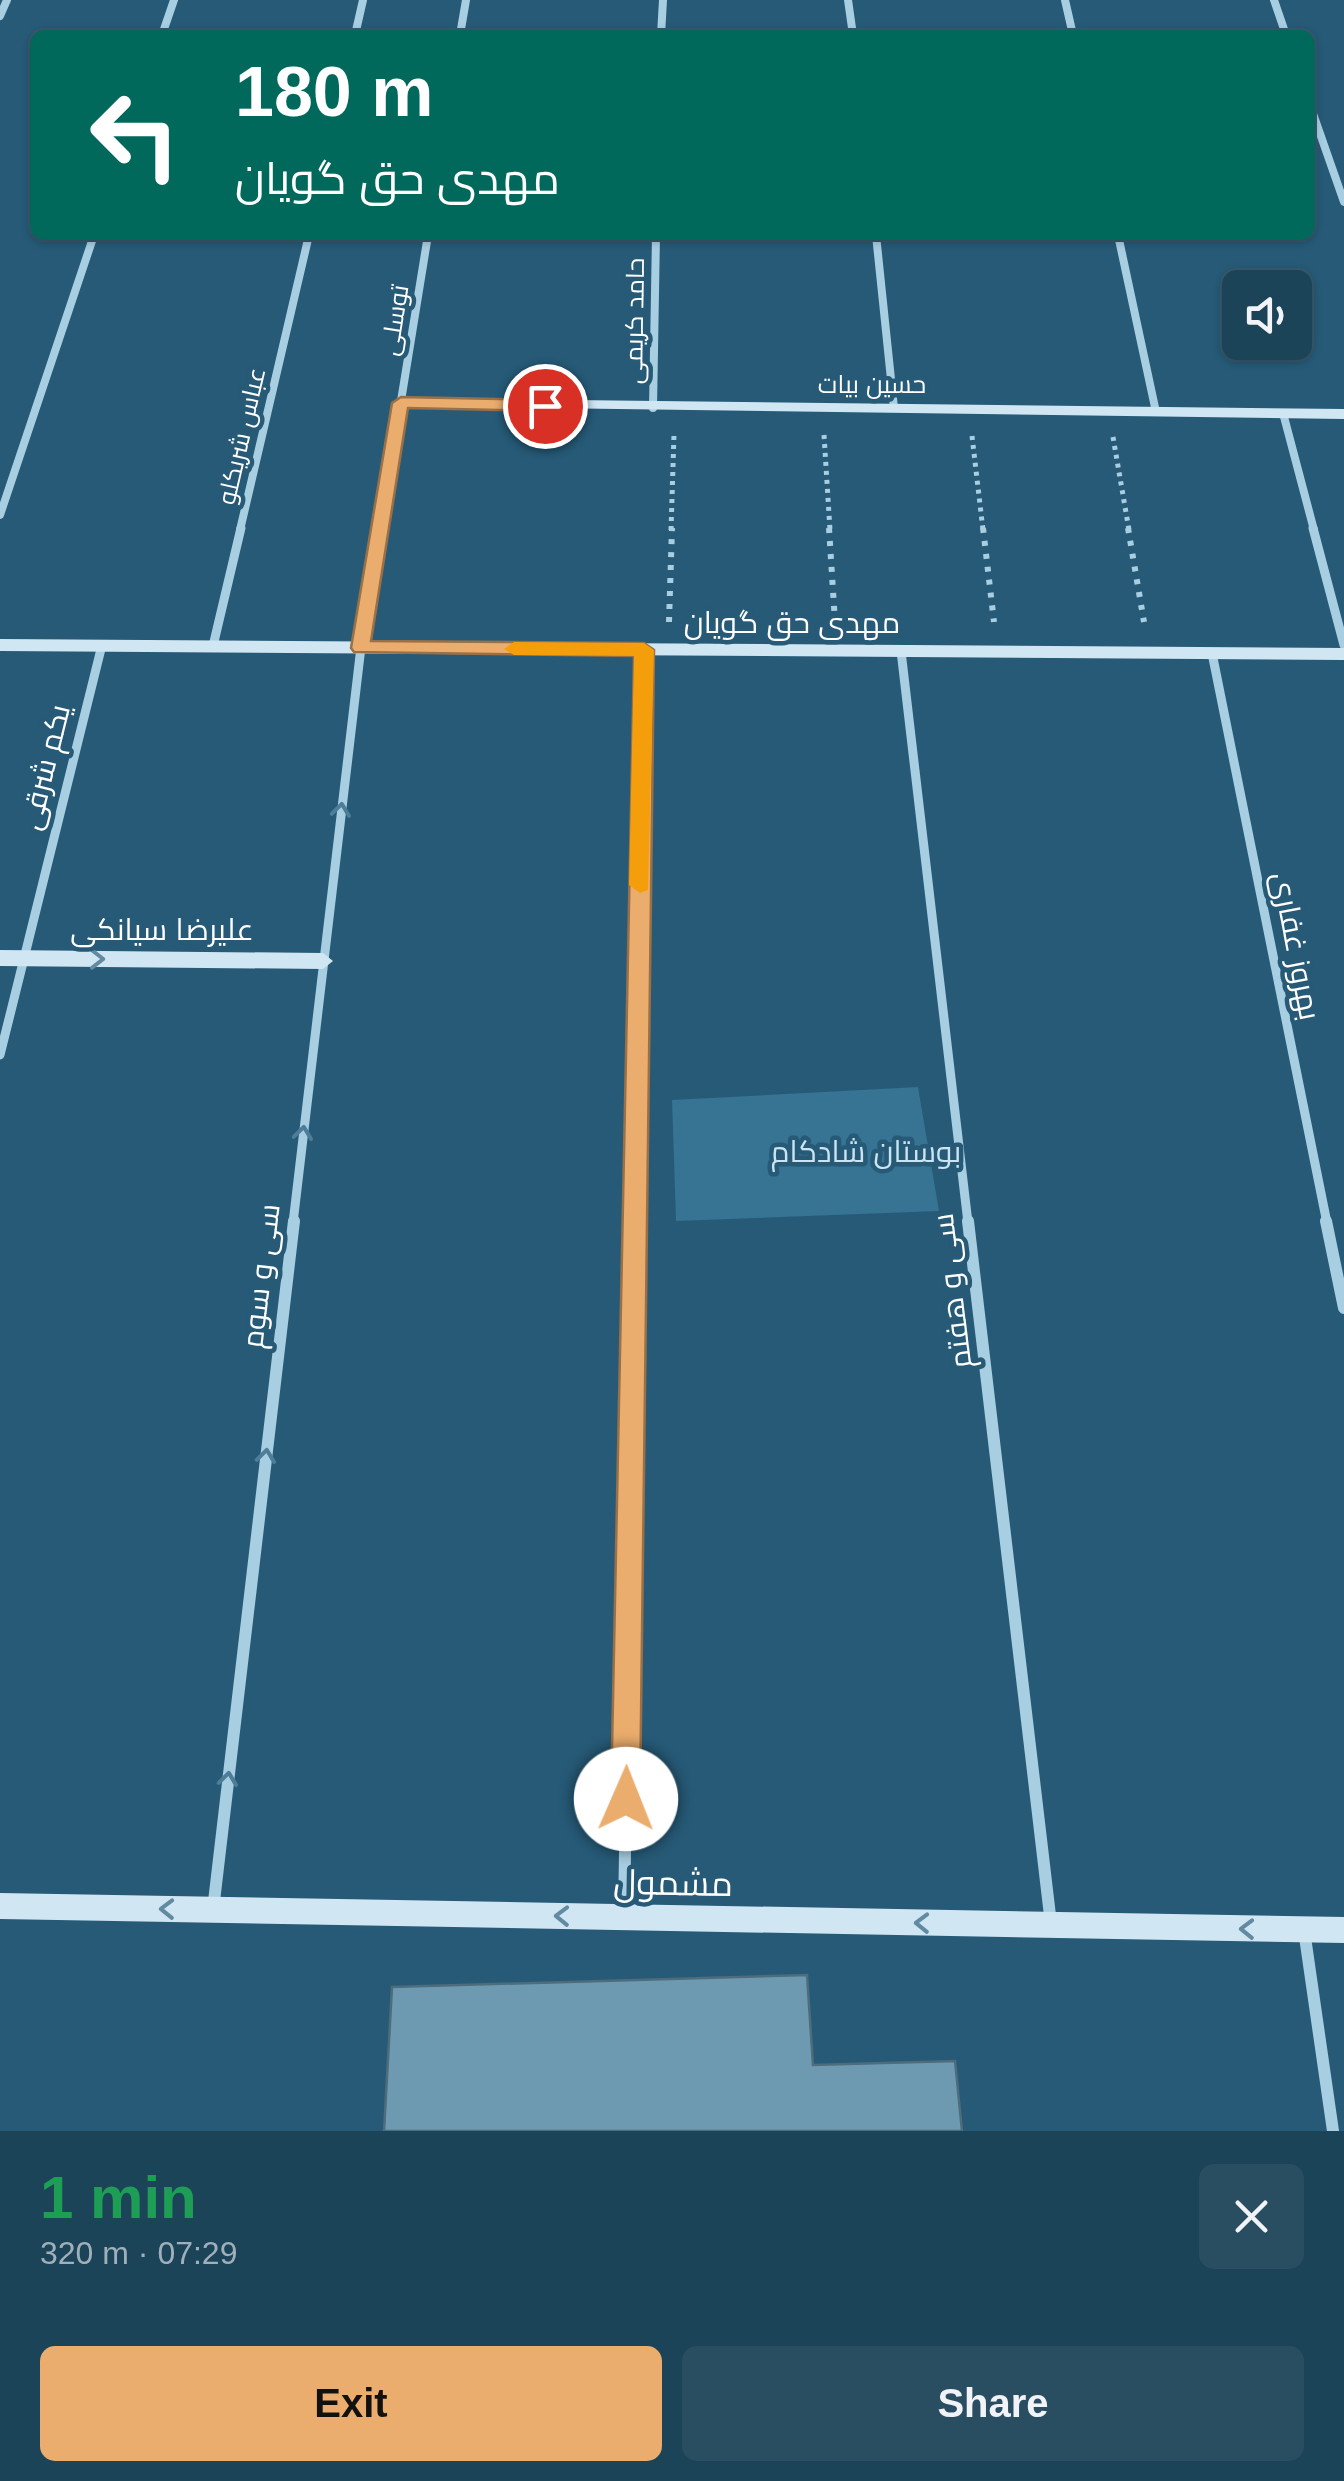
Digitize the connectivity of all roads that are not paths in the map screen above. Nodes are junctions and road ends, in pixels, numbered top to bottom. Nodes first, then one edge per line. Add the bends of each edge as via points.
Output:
1 (7, 0) edge
2 (174, 0) edge
3 (363, 0) edge
4 (466, 0) edge
5 (662, 0) edge
6 (848, 0) edge
7 (1065, 0) edge
8 (1274, 0) edge
9 (0, 16) edge
10 (164, 30) edge
11 (356, 30) edge
12 (461, 30) edge
13 (661, 30) edge
14 (851, 30) edge
15 (1072, 30) edge
16 (1284, 30) edge
17 (1315, 119) edge
18 (1344, 202) edge
19 (92, 240) edge
20 (307, 240) edge
21 (427, 240) edge
22 (656, 240) edge
23 (877, 240) edge
24 (1119, 240) edge
25 (401, 403) junction
26 (653, 408) junction
27 (894, 408) junction
28 (1156, 412) junction
29 (1284, 413) junction
30 (1344, 414) edge
31 (0, 515) edge
32 (0, 645) edge
33 (1344, 645) edge
34 (102, 646) junction
35 (213, 646) junction
36 (360, 648) junction
37 (644, 650) junction
38 (901, 651) junction
39 (1212, 653) junction
40 (1344, 654) edge
41 (0, 958) edge
42 (23, 959) junction
43 (323, 961) junction
44 (0, 1055) edge
45 (1344, 1308) edge
46 (0, 1906) edge
47 (213, 1910) junction
48 (624, 1917) junction
49 (1051, 1926) junction
50 (1304, 1930) junction
51 (1344, 1930) edge
52 (1332, 2131) edge

1 - 9 street
2 - 10 street
3 - 11 street
4 - 12 street
5 - 13 street
6 - 14 street
7 - 15 street
8 - 16 street
17 - 18 street
19 - 31 street
20 - 35 street, عباس شریکلو
21 - 25 street, توسلی
22 - 26 street, حامد کریمی
23 - 27 street
24 - 28 street
25 - 26 street, حسین بیات
25 - 36 street, توسلی
26 - 27 street, حسین بیات
27 - 28 street, حسین بیات
28 - 29 street, حسین بیات
29 - 30 street, حسین بیات
29 - 33 street
32 - 34 street, مهدی حق گویان
34 - 35 street, مهدی حق گویان
34 - 42 street, یکم شرقی
35 - 36 street, مهدی حق گویان
36 - 37 street, مهدی حق گویان
43 -> 36 street, سی و سوم
37 - 38 street, مهدی حق گویان
37 - 48 street
38 - 39 street, مهدی حق گویان
38 - 49 street, سی و هفتم
39 - 40 street, مهدی حق گویان
39 - 45 street, بهروز غفاری
41 - 42 street, علیرضا سیانکی
42 -> 43 street, علیرضا سیانکی
42 - 44 street, یکم شرقی
47 -> 43 street, سی و سوم
47 -> 46 street, مشمول
48 -> 47 street, مشمول
49 -> 48 street, مشمول
50 -> 49 street, مشمول
50 - 51 street, مشمول
50 - 52 street

